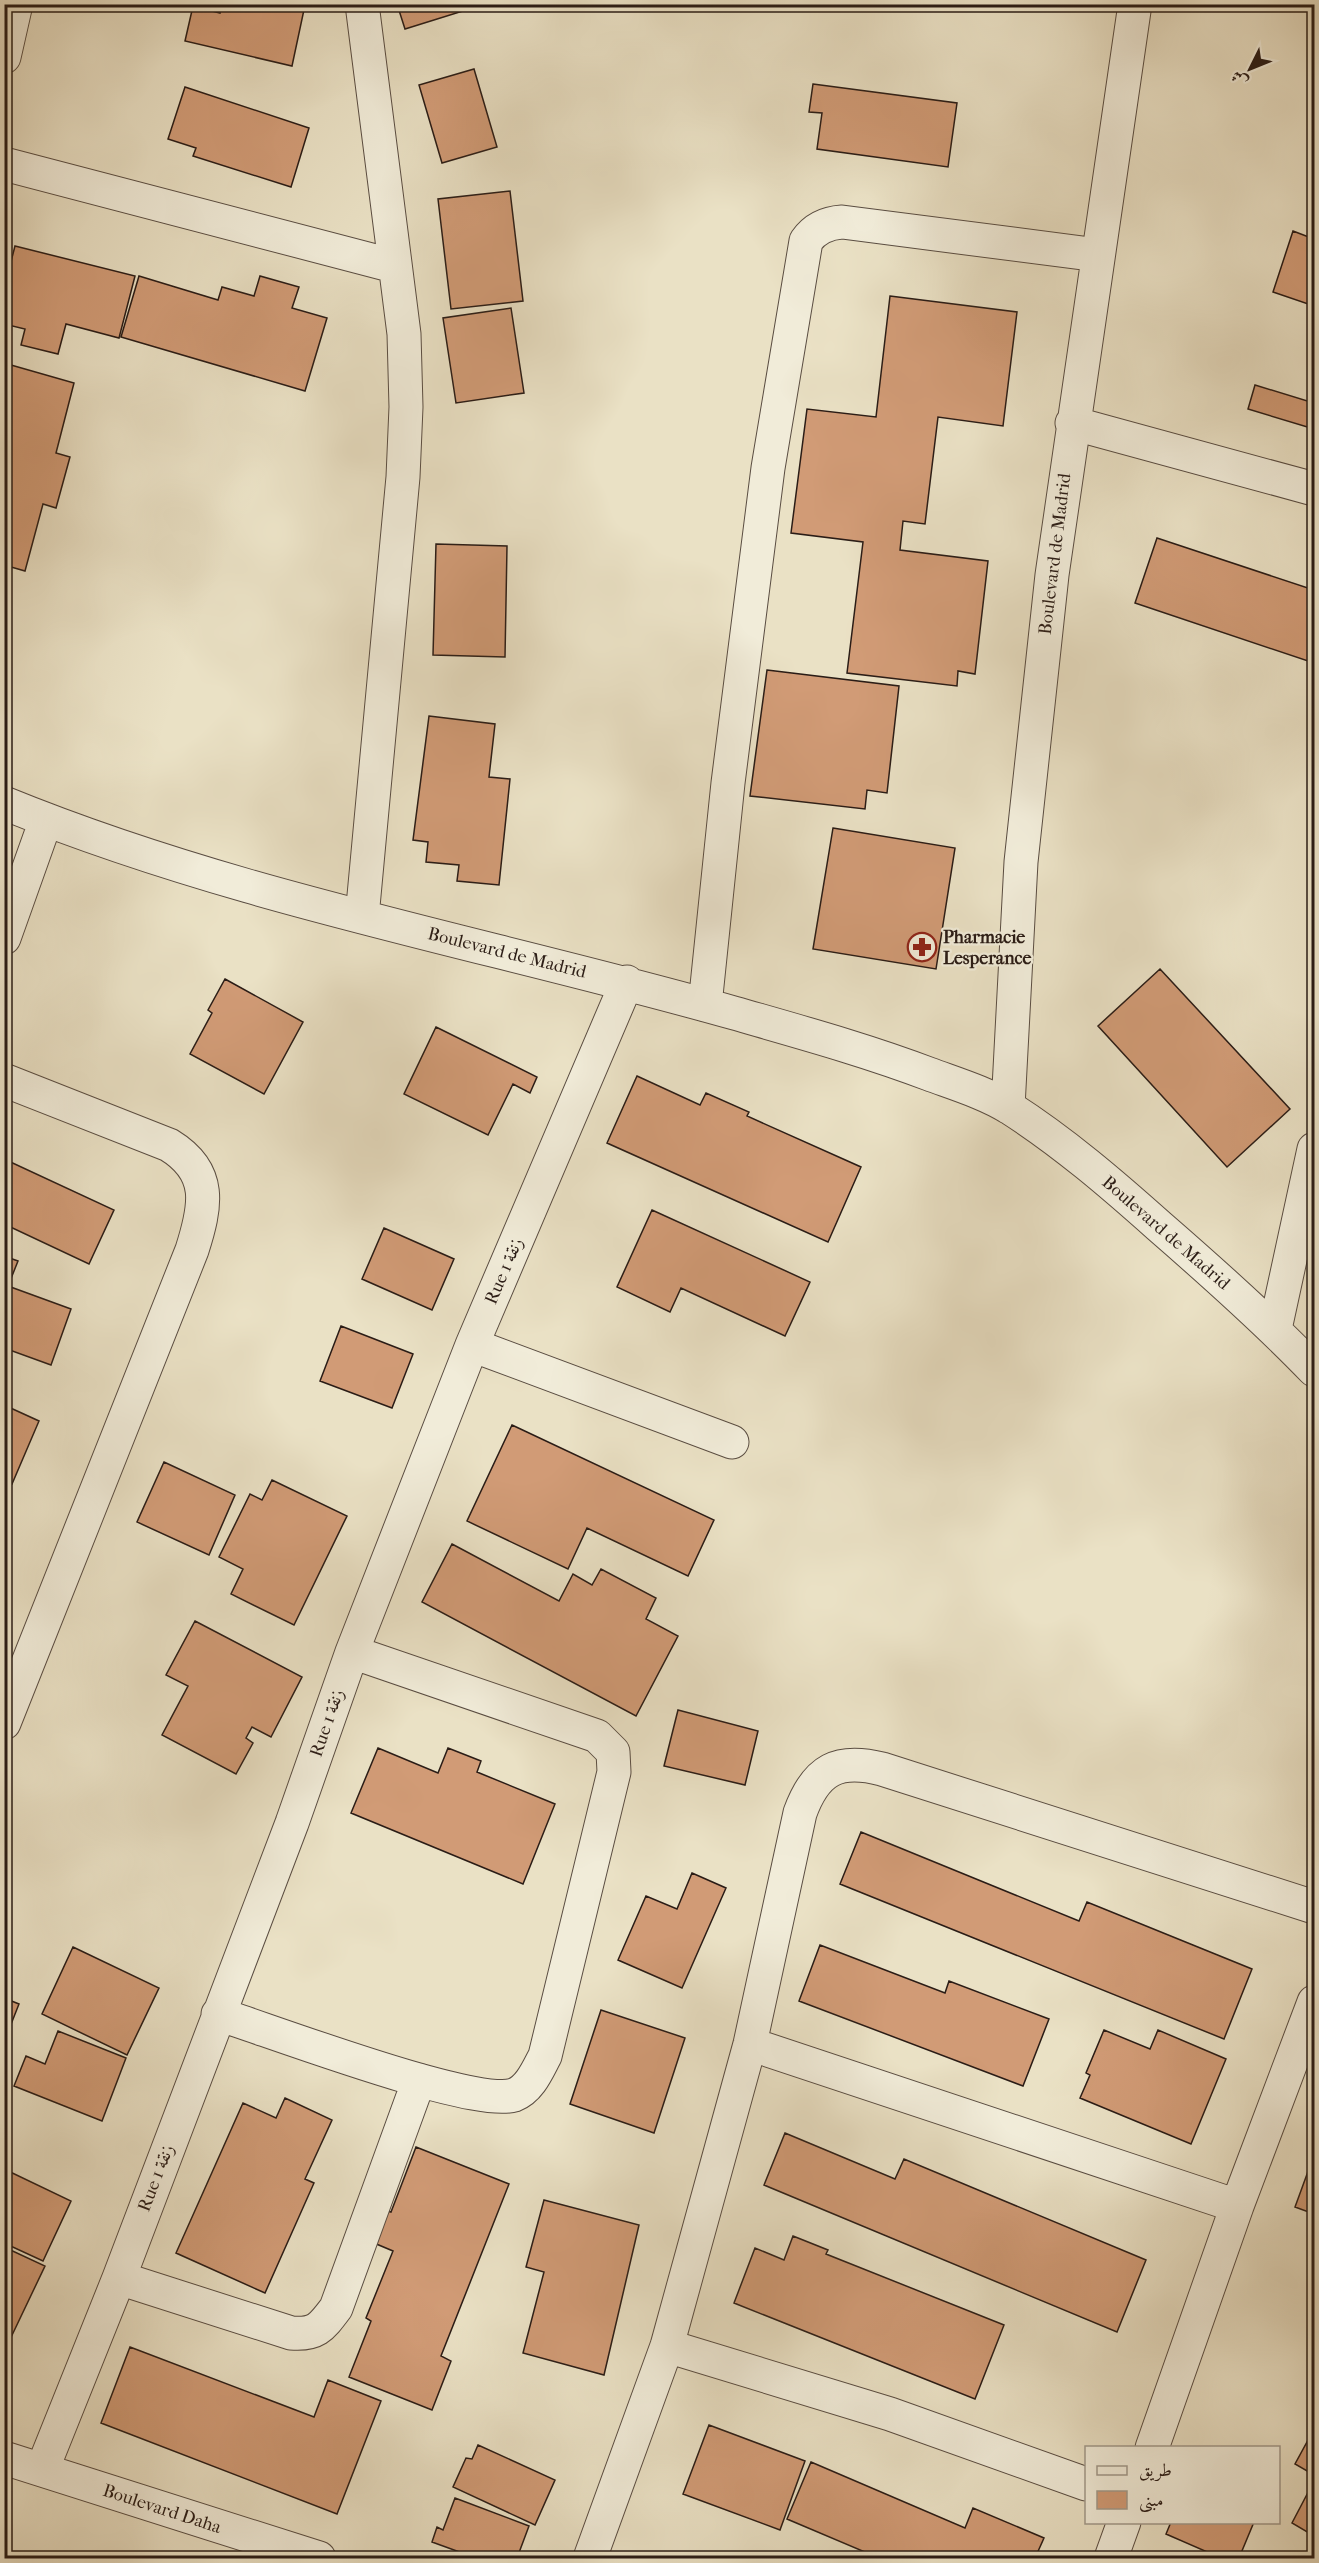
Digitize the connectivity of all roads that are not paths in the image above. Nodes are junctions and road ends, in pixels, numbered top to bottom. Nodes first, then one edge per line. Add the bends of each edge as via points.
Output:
1 (16, 4) edge
2 (362, 4) edge
3 (1135, 4) edge
4 (4, 57) edge
5 (4, 164) edge
6 (1098, 255) junction
7 (394, 266) junction
8 (1072, 423) junction
9 (1314, 489) edge
10 (4, 804) edge
11 (46, 820) junction
12 (362, 917) junction
13 (4, 938) edge
14 (627, 982) junction
15 (705, 1005) junction
16 (4, 1080) edge
17 (1008, 1107) junction
18 (1314, 1149) edge
19 (1275, 1329) junction
20 (472, 1345) junction
21 (1314, 1370) edge
22 (732, 1442) dead end
23 (352, 1652) junction
24 (4, 1723) edge
25 (1314, 1907) edge
26 (1314, 2002) edge
27 (218, 2014) junction
28 (750, 2044) junction
29 (419, 2080) junction
30 (1238, 2206) junction
31 (118, 2278) junction
32 (667, 2346) junction
33 (1153, 2446) edge
34 (4, 2458) edge
35 (42, 2470) junction
36 (1085, 2484) edge
37 (1124, 2524) edge
38 (319, 2559) edge
39 (590, 2559) edge
40 (1111, 2559) edge

1 - 4 street
2 - 7 street
3 - 6 street, Boulevard de Madrid
5 - 7 street
6 - 8 street, Boulevard de Madrid
6 - 15 street via 842,222 822,226 806,241 768,468 728,783
7 - 12 street via 404,334 403,477
8 - 9 street
8 - 17 street, Boulevard de Madrid via 1021,862
10 - 11 street, Boulevard de Madrid
11 - 12 street, Boulevard de Madrid via 218,877
11 - 13 street
12 - 14 street, Boulevard de Madrid
14 - 15 street, Boulevard de Madrid
14 - 20 street, Rue 1 زنقة
15 - 17 street, Boulevard de Madrid via 904,1064
16 - 24 street via 170,1144 196,1169 203,1193 192,1250
17 - 19 street, Boulevard de Madrid via 1094,1169
18 - 19 street
19 - 21 street, Boulevard de Madrid
20 - 22 street
20 - 23 street, Rue 1 زنقة
23 - 27 street, Rue 1 زنقة via 292,1823
23 - 29 street via 597,1736 613,1752 614,1772 545,2056 532,2080 514,2094 487,2096
25 - 28 street via 882,1768 848,1763 819,1780 800,1813
26 - 30 street
27 - 29 street
27 - 31 street, Rue 1 زنقة
28 - 30 street
28 - 32 street
29 - 31 street via 336,2308 324,2325 309,2334 291,2332
30 - 33 street
31 - 35 street, Rue 1 زنقة
32 - 36 street via 890,2414
32 - 39 street
34 - 35 street, Boulevard Daha
35 - 38 street, Boulevard Daha
37 - 40 street

